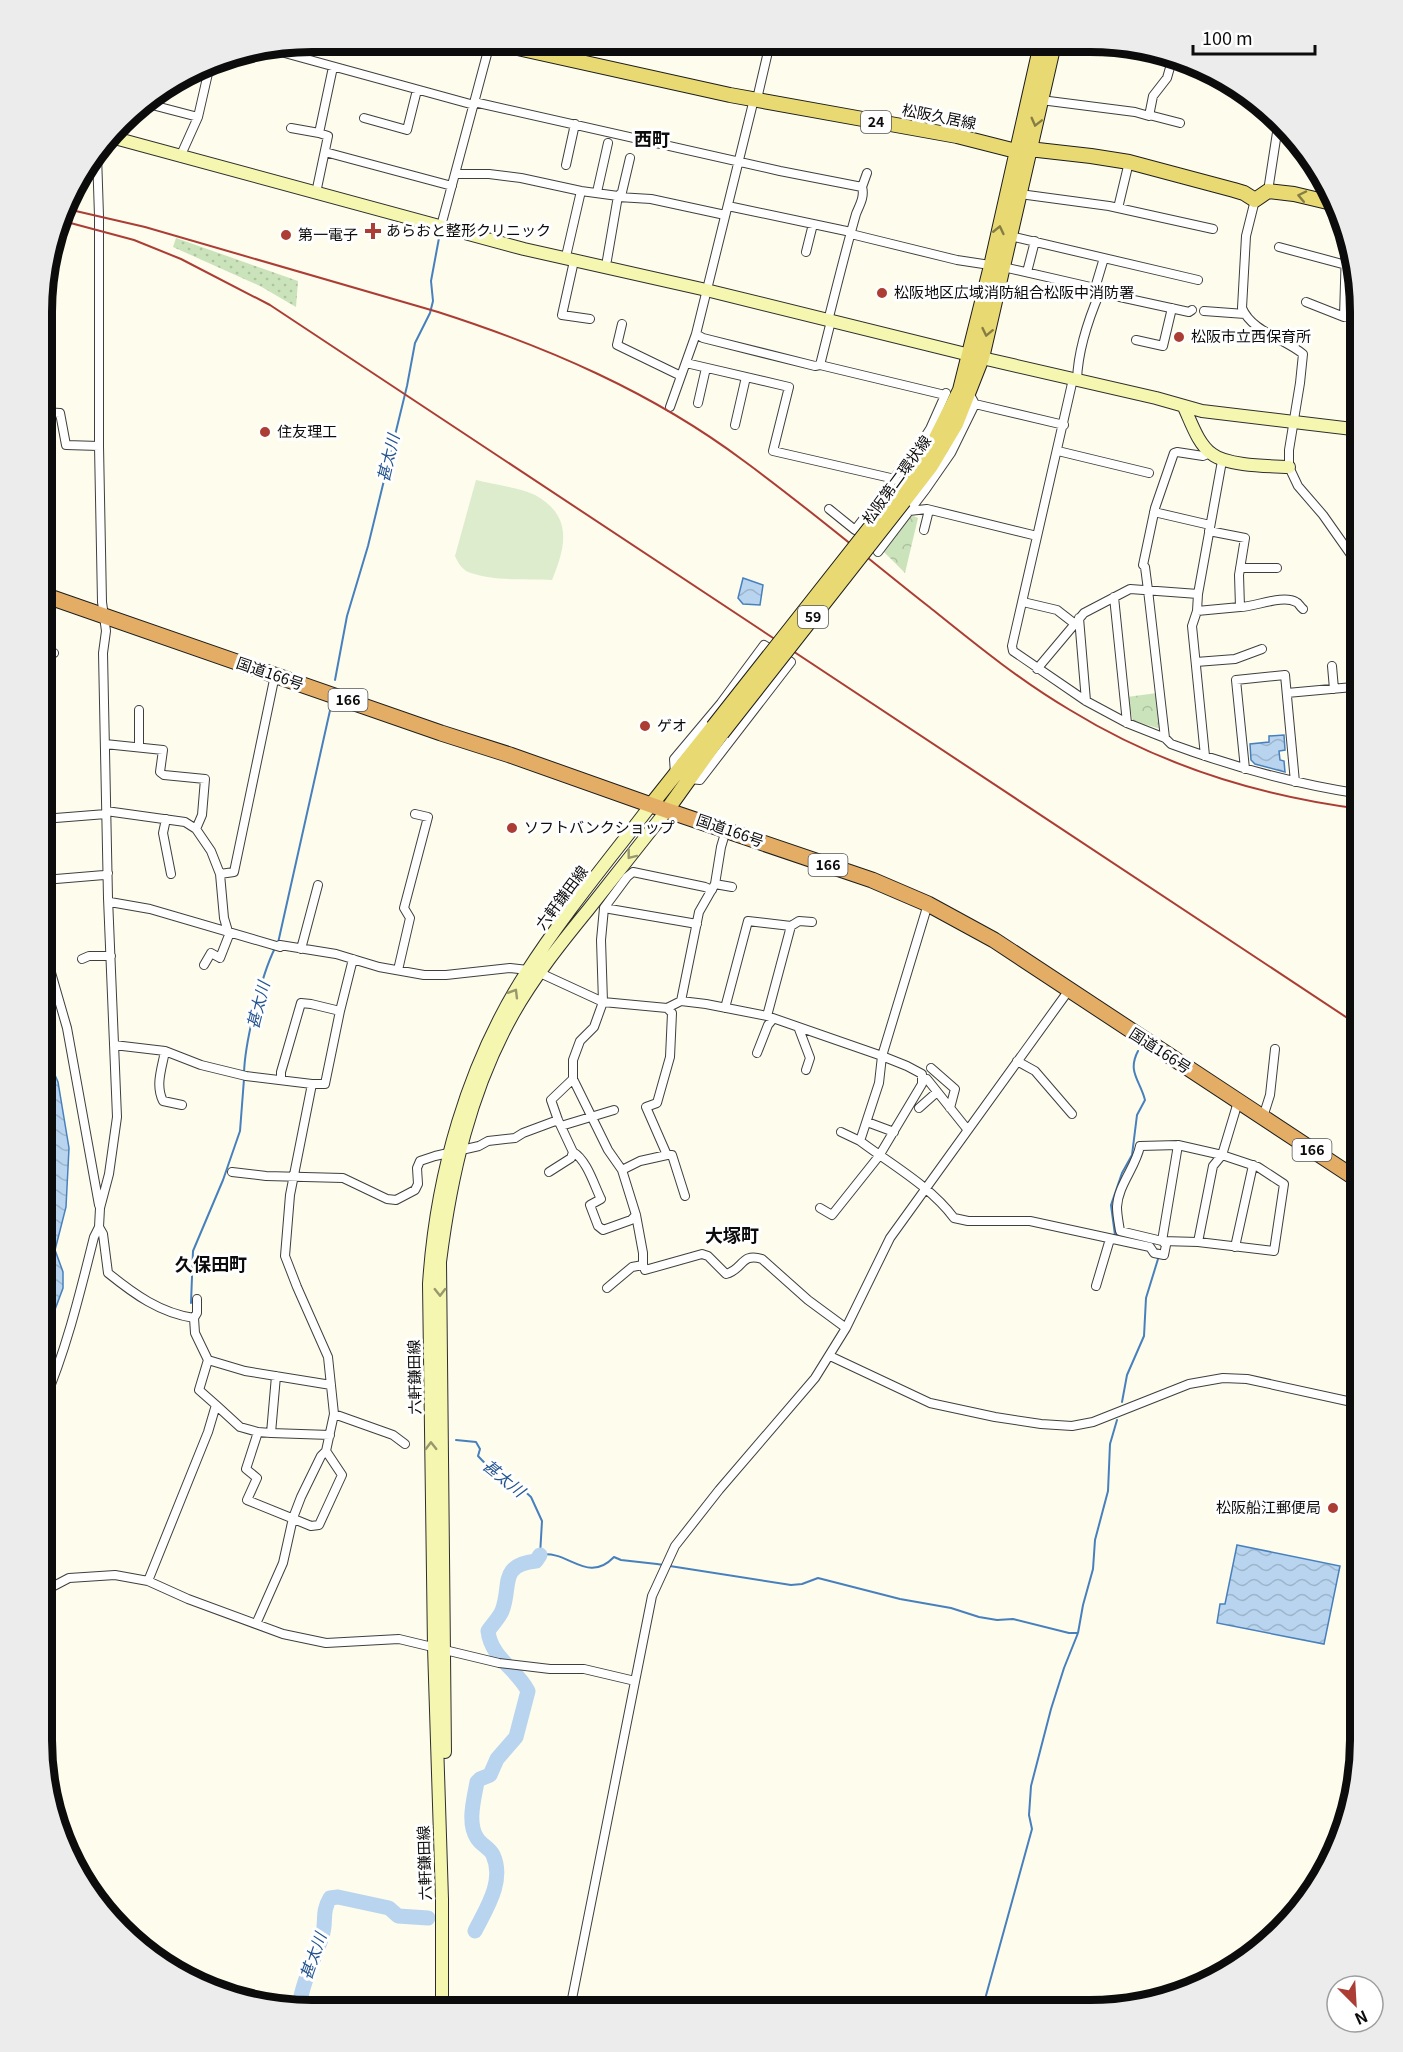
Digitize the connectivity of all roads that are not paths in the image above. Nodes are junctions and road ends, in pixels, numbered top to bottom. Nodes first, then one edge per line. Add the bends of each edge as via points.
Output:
1 (487, 52) edge
2 (537, 52) edge
3 (768, 52) edge
4 (1040, 52) edge
5 (1052, 52) edge
6 (287, 54) edge
7 (1171, 65) edge
8 (333, 67) junction
9 (208, 74) edge
10 (417, 90) junction
11 (755, 99) junction
12 (1041, 100) junction
13 (474, 104) junction
14 (154, 106) edge
15 (1149, 115) junction
16 (198, 117) junction
17 (364, 118) dead end
18 (1180, 123) dead end
19 (575, 124) junction
20 (291, 128) dead end
21 (1277, 132) edge
22 (319, 133) junction
23 (119, 139) edge
24 (608, 142) dead end
25 (1022, 150) junction
26 (324, 152) junction
27 (180, 157) junction
28 (630, 158) dead end
29 (739, 161) junction
30 (1128, 162) junction
31 (566, 165) dead end
32 (97, 166) edge
33 (867, 173) dead end
34 (457, 174) junction
35 (452, 186) junction
36 (862, 188) junction
37 (581, 191) junction
38 (1268, 191) junction
39 (597, 192) junction
40 (316, 193) junction
41 (1020, 194) junction
42 (618, 197) junction
43 (1255, 200) junction
44 (1326, 202) edge
45 (728, 206) junction
46 (1118, 208) junction
47 (725, 215) junction
48 (813, 224) junction
49 (441, 226) junction
50 (1214, 229) dead end
51 (851, 233) junction
52 (1010, 236) junction
53 (1035, 241) junction
54 (1279, 248) dead end
55 (806, 252) dead end
56 (571, 256) junction
57 (1104, 258) junction
58 (607, 260) dead end
59 (1346, 261) edge
60 (997, 266) junction
61 (1346, 266) junction
62 (1027, 272) junction
63 (1198, 280) dead end
64 (707, 290) junction
65 (1098, 290) junction
66 (1306, 302) dead end
67 (1172, 308) junction
68 (1192, 310) dead end
69 (1204, 311) dead end
70 (1245, 314) junction
71 (590, 319) dead end
72 (830, 321) junction
73 (622, 324) dead end
74 (696, 334) junction
75 (1136, 340) dead end
76 (975, 356) junction
77 (686, 363) junction
78 (820, 365) junction
79 (706, 368) junction
80 (681, 376) junction
81 (746, 377) junction
82 (1075, 379) junction
83 (945, 395) junction
84 (968, 396) junction
85 (698, 403) dead end
86 (1184, 406) junction
87 (670, 407) dead end
88 (52, 412) edge
89 (1293, 422) junction
90 (735, 425) dead end
91 (1064, 425) junction
92 (1350, 429) edge
93 (99, 446) junction
94 (1058, 452) junction
95 (1210, 453) junction
96 (1222, 461) junction
97 (1289, 467) junction
98 (1149, 473) dead end
99 (895, 479) junction
100 (903, 503) junction
101 (829, 509) dead end
102 (929, 510) junction
103 (1154, 512) junction
104 (1210, 528) junction
105 (924, 530) dead end
106 (1037, 536) junction
107 (878, 552) dead end
108 (1350, 553) edge
109 (1240, 568) junction
110 (1277, 568) dead end
111 (1148, 590) junction
112 (1198, 594) junction
113 (1114, 597) junction
114 (52, 598) edge
115 (1023, 602) junction
116 (1240, 607) junction
117 (1303, 609) dead end
118 (1197, 611) junction
119 (105, 616) junction
120 (1077, 621) junction
121 (1262, 649) dead end
122 (1196, 662) junction
123 (1332, 666) dead end
124 (1037, 669) junction
125 (275, 675) junction
126 (1350, 687) edge
127 (1334, 689) junction
128 (1287, 693) junction
129 (1086, 701) junction
130 (139, 710) dead end
131 (1127, 723) junction
132 (718, 730) junction
133 (1166, 738) junction
134 (105, 744) junction
135 (139, 747) junction
136 (1205, 756) junction
137 (1245, 770) junction
138 (675, 774) junction
139 (688, 779) junction
140 (1296, 782) junction
141 (1350, 792) edge
142 (651, 805) junction
143 (667, 810) junction
144 (106, 812) junction
145 (415, 814) dead end
146 (52, 818) edge
147 (166, 819) junction
148 (196, 829) junction
149 (726, 830) junction
150 (108, 873) junction
151 (171, 874) dead end
152 (220, 874) junction
153 (52, 879) edge
154 (318, 885) dead end
155 (713, 887) junction
156 (732, 887) dead end
157 (110, 902) junction
158 (928, 904) junction
159 (604, 908) junction
160 (812, 922) dead end
161 (697, 924) junction
162 (791, 926) junction
163 (228, 932) junction
164 (301, 949) junction
165 (111, 956) junction
166 (82, 959) dead end
167 (353, 959) junction
168 (204, 965) dead end
169 (398, 970) junction
170 (534, 972) junction
171 (52, 976) edge
172 (1068, 990) junction
173 (681, 1001) junction
174 (603, 1002) junction
175 (667, 1008) junction
176 (725, 1008) junction
177 (340, 1011) junction
178 (770, 1018) junction
179 (799, 1029) junction
180 (114, 1044) junction
181 (1275, 1049) dead end
182 (165, 1052) junction
183 (757, 1053) dead end
184 (882, 1056) junction
185 (1017, 1061) junction
186 (931, 1068) dead end
187 (806, 1070) dead end
188 (573, 1079) junction
189 (281, 1080) junction
190 (927, 1080) dead end
191 (312, 1084) junction
192 (937, 1092) junction
193 (1238, 1102) junction
194 (182, 1105) dead end
195 (919, 1108) dead end
196 (950, 1108) junction
197 (614, 1110) dead end
198 (1072, 1114) dead end
199 (593, 1117) junction
200 (1263, 1117) junction
201 (867, 1122) junction
202 (559, 1123) junction
203 (967, 1129) junction
204 (894, 1131) junction
205 (841, 1132) dead end
206 (860, 1142) junction
207 (1178, 1145) junction
208 (454, 1152) junction
209 (573, 1152) junction
210 (667, 1155) junction
211 (1222, 1155) junction
212 (879, 1156) junction
213 (1253, 1166) junction
214 (622, 1170) junction
215 (93, 1172) junction
216 (232, 1172) dead end
217 (549, 1172) dead end
218 (109, 1174) junction
219 (1350, 1175) edge
220 (294, 1176) junction
221 (924, 1188) junction
222 (685, 1196) dead end
223 (100, 1208) junction
224 (820, 1208) dead end
225 (636, 1215) junction
226 (99, 1227) junction
227 (1110, 1239) junction
228 (1162, 1240) junction
229 (1198, 1242) junction
230 (1235, 1247) junction
231 (643, 1265) junction
232 (1096, 1286) dead end
233 (607, 1288) dead end
234 (197, 1299) dead end
235 (194, 1318) junction
236 (846, 1328) junction
237 (830, 1356) junction
238 (208, 1360) junction
239 (276, 1376) junction
240 (52, 1381) edge
241 (331, 1385) junction
242 (1350, 1402) edge
243 (216, 1405) junction
244 (334, 1414) junction
245 (258, 1432) junction
246 (272, 1433) junction
247 (330, 1435) junction
248 (405, 1444) dead end
249 (326, 1451) junction
250 (293, 1518) junction
251 (148, 1581) junction
252 (52, 1587) edge
253 (256, 1624) junction
254 (439, 1648) junction
255 (635, 1681) junction
256 (442, 2000) edge
257 (449, 2000) edge
258 (572, 2000) edge

1 - 13 street
2 - 11 main road, 松阪久居線 / 24
3 - 11 street
4 - 25 main road, 松阪第二環状線 / 59
5 - 12 main road, 松阪第二環状線 / 59
6 - 8 street
7 - 15 street via 1167,78 1153,96
8 - 10 street
8 - 22 street
9 - 16 street
10 - 13 street
10 - 17 street via 407,130
11 - 25 main road, 松阪久居線 / 24
11 - 29 street
12 - 15 street
12 -> 25 main road, 松阪第二環状線 / 59
13 - 19 street
13 - 34 street
14 - 16 street
15 - 18 street
16 - 27 street
19 - 29 street
19 - 31 street
20 - 22 street
21 - 38 street
22 - 26 street via 328,136
23 - 27 main road
24 - 39 street
25 - 30 main road, 松阪久居線 / 24
25 - 41 main road, 松阪第二環状線 / 59
60 -> 25 main road, 松阪第二環状線 / 59
26 - 35 street
26 - 40 street
27 - 40 main road
28 - 42 street
29 - 36 street
29 - 45 street
30 - 43 main road, 松阪久居線 / 24 via 1234,190
30 - 46 street
32 - 93 street
33 - 36 street
34 - 35 street
34 - 37 street via 521,178
35 - 49 street
36 - 51 street
37 - 39 street
37 - 56 street
38 - 43 main road
44 -> 38 main road
39 - 42 street
40 - 49 main road
41 - 46 street
41 - 52 main road, 松阪第二環状線 / 59
42 - 47 street via 651,199
42 - 58 street
43 - 70 street via 1246,236 1242,308
45 - 47 street
45 - 48 street
46 - 50 street
47 - 64 street
48 - 51 street
48 - 55 street
49 - 56 main road
51 - 60 street
51 - 72 street
52 - 53 street
52 - 60 main road, 松阪第二環状線 / 59
53 - 57 street
53 - 62 street
54 - 61 street
56 - 64 main road
56 - 71 street via 562,315
57 - 63 street
57 - 65 street
59 - 61 street
60 - 62 street
60 - 76 main road, 松阪第二環状線 / 59 via 993,302
61 - 66 street via 1344,316
62 - 65 street
64 - 72 main road
64 - 74 street
65 - 67 street
65 - 82 street
67 - 68 street
67 - 75 street via 1163,346
69 - 70 street
70 - 89 street via 1257,326 1304,354
72 - 76 main road
72 - 78 street
73 - 80 street via 617,345
74 - 77 street
74 - 78 street
76 - 82 main road
76 - 84 main road, 松阪第二環状線 / 59
77 - 79 street
77 - 80 street
78 - 83 street
79 - 81 street
79 - 85 street
80 - 87 street
81 - 90 street
81 - 99 street via 789,387 773,451
82 - 86 main road
82 - 91 street
83 - 84 street via 951,391
83 - 99 street via 930,429
84 - 91 street
84 - 100 main road, 松阪第二環状線 / 59 via 931,466
86 - 89 main road
86 - 95 main road
88 - 93 street via 60,413 66,446
89 - 92 main road
89 - 97 street
91 - 94 street
93 - 119 street
94 - 98 street
94 - 106 street
95 - 96 main road
95 - 103 street via 1174,453
96 - 97 main road
96 - 104 street
97 - 108 street via 1298,486
99 - 101 street via 855,530
100 - 102 street
100 - 107 street
100 - 132 main road, 松阪第二環状線 / 59, bridge
102 - 105 street
102 - 106 street
103 - 104 street
103 - 111 street via 1143,565
104 - 109 street via 1245,538
104 - 112 street
106 - 115 street
109 - 110 street
109 - 116 street
111 - 112 street
111 - 113 street via 1130,589
111 - 133 street
112 - 118 street
113 - 120 street
113 - 131 street
114 - 119 highway, 国道166号 / 166
115 - 120 street via 1057,610
115 - 124 street via 1013,651
116 - 117 street via 1289,600
116 - 118 street
118 - 122 street via 1192,626
119 - 125 highway, 国道166号 / 166
119 - 134 street
120 - 124 street
120 - 129 street
121 - 122 street via 1235,658
122 - 136 street
123 - 127 street
124 - 129 street
125 - 142 highway, 国道166号 / 166
125 - 152 street via 234,872
126 - 127 street
127 - 128 street
128 - 137 street via 1285,675 1236,680
128 - 140 street
129 - 131 street
130 - 135 street
131 - 133 street
132 - 138 main road, 松阪第二環状線 / 59
132 - 139 main road, 松阪第二環状線 / 59
133 - 136 street via 1171,744
134 - 135 street
134 - 144 street
135 - 148 street via 163,750 160,772 164,775 205,779 202,815
136 - 137 street
137 - 140 street
138 - 139 street via 674,759 764,645 791,662 700,780
138 - 142 main road, 松阪第二環状線 / 59
139 - 143 main road, 松阪第二環状線 / 59
140 - 141 street
142 - 143 highway, 国道166号 / 166
142 - 170 main road, 六軒鎌田線
143 - 149 highway, 国道166号 / 166
143 -> 170 main road, 六軒鎌田線
144 - 146 street
144 - 147 street
144 - 150 street
145 - 169 street via 428,817 404,908 410,918
147 - 148 street via 185,822
147 - 151 street via 164,833
148 - 152 street
149 - 155 street
149 - 158 highway, 国道166号 / 166 via 872,879
150 - 153 street
150 - 157 street
152 - 163 street
154 - 164 street
155 - 156 street
155 - 159 street via 633,872
155 - 161 street
157 - 163 street via 150,909
157 - 165 street
158 - 172 highway, 国道166号 / 166 via 994,940
158 - 184 street
159 - 161 street
159 - 174 street
160 - 162 street via 799,921
161 - 173 street
162 - 176 street via 748,921
162 - 178 street
163 - 164 street
163 - 168 street via 220,958 211,953
164 - 167 street
165 - 166 street
165 - 180 street
167 - 169 street
167 - 177 street
169 - 170 street via 438,976 510,968
170 - 174 street
170 - 208 main road, 六軒鎌田線 via 490,1060
171 - 215 street via 67,1028
172 - 185 street
172 - 193 highway, 国道166号 / 166
173 - 175 street
173 - 176 street
174 - 175 street
174 - 188 street via 594,1027 580,1041 573,1060
175 - 210 street via 672,1013 670,1057 657,1103 646,1107
176 - 178 street
177 - 189 street via 301,1003
177 - 191 street via 325,1084
178 - 179 street
178 - 183 street
179 - 184 street
179 - 187 street via 810,1058
180 - 182 street
180 - 218 street via 117,1117
181 - 200 street via 1270,1095
182 - 189 street via 244,1076
182 - 194 street via 159,1094 163,1101
184 - 201 street via 879,1083
184 - 204 street via 922,1074 922,1084
185 - 198 street via 1035,1071
185 - 203 street
186 - 196 street via 955,1089
188 - 199 street
188 - 202 street via 551,1100
189 - 191 street
190 - 192 street
191 - 220 street
192 - 195 street
192 - 196 street
193 - 200 highway, 国道166号 / 166
193 - 211 street
196 - 203 street
197 - 199 street
199 - 202 street
199 - 214 street
200 - 219 highway, 国道166号 / 166
201 - 204 street
201 - 206 street
202 - 208 street
202 - 209 street
203 - 221 street
204 - 212 street
205 - 206 street
206 - 212 street
207 - 211 street
207 - 228 street
207 - 228 street via 1140,1146 1117,1207 1120,1231
208 - 220 street via 420,1161 415,1190 396,1200 343,1178
208 - 254 main road, 六軒鎌田線 via 440,1262
209 - 217 street
209 - 225 street via 583,1162 601,1199 590,1205 598,1226 603,1230
210 - 214 street
210 - 222 street via 672,1155
211 - 213 street
211 - 229 street via 1213,1166
212 - 221 street
212 - 224 street via 832,1215
213 - 230 street
213 - 230 street via 1284,1185 1274,1251
214 - 225 street
215 - 218 street
215 - 223 street
216 - 220 street
218 - 223 street
220 - 241 street via 285,1256 328,1357
221 - 227 street via 954,1218 1030,1221
221 - 236 street via 890,1238
223 - 226 street
225 - 231 street
226 - 235 street via 108,1273 145,1301
226 - 240 street
227 - 228 street via 1150,1247 1154,1253 1164,1255 1166,1245
227 - 232 street
228 - 229 street
229 - 230 street
231 - 233 street via 632,1267
231 - 236 street via 645,1270 702,1254 726,1274 747,1258 762,1259
234 - 235 street
235 - 238 street via 195,1333
236 - 237 street
237 - 242 street via 930,1403 1041,1424 1072,1426 1093,1422 1189,1384 1223,1378 1247,1379
237 - 255 street via 675,1546 652,1596
238 - 239 street
238 - 243 street via 199,1390
239 - 241 street
239 - 246 street
241 - 244 street
243 - 245 street via 240,1427
243 - 251 street
244 - 247 street
244 - 248 street via 393,1435
245 - 246 street
245 - 250 street via 246,1469 257,1478 247,1500
246 - 247 street
247 - 249 street
249 - 250 street
249 - 250 street via 342,1474 319,1525 311,1527
250 - 253 street via 283,1563
251 - 252 street via 115,1575 69,1578
251 - 253 street
253 - 254 street via 326,1643 399,1639
254 - 255 street via 499,1663 584,1669
254 - 256 main road, 六軒鎌田線
254 - 257 main road, 六軒鎌田線
255 - 258 street

